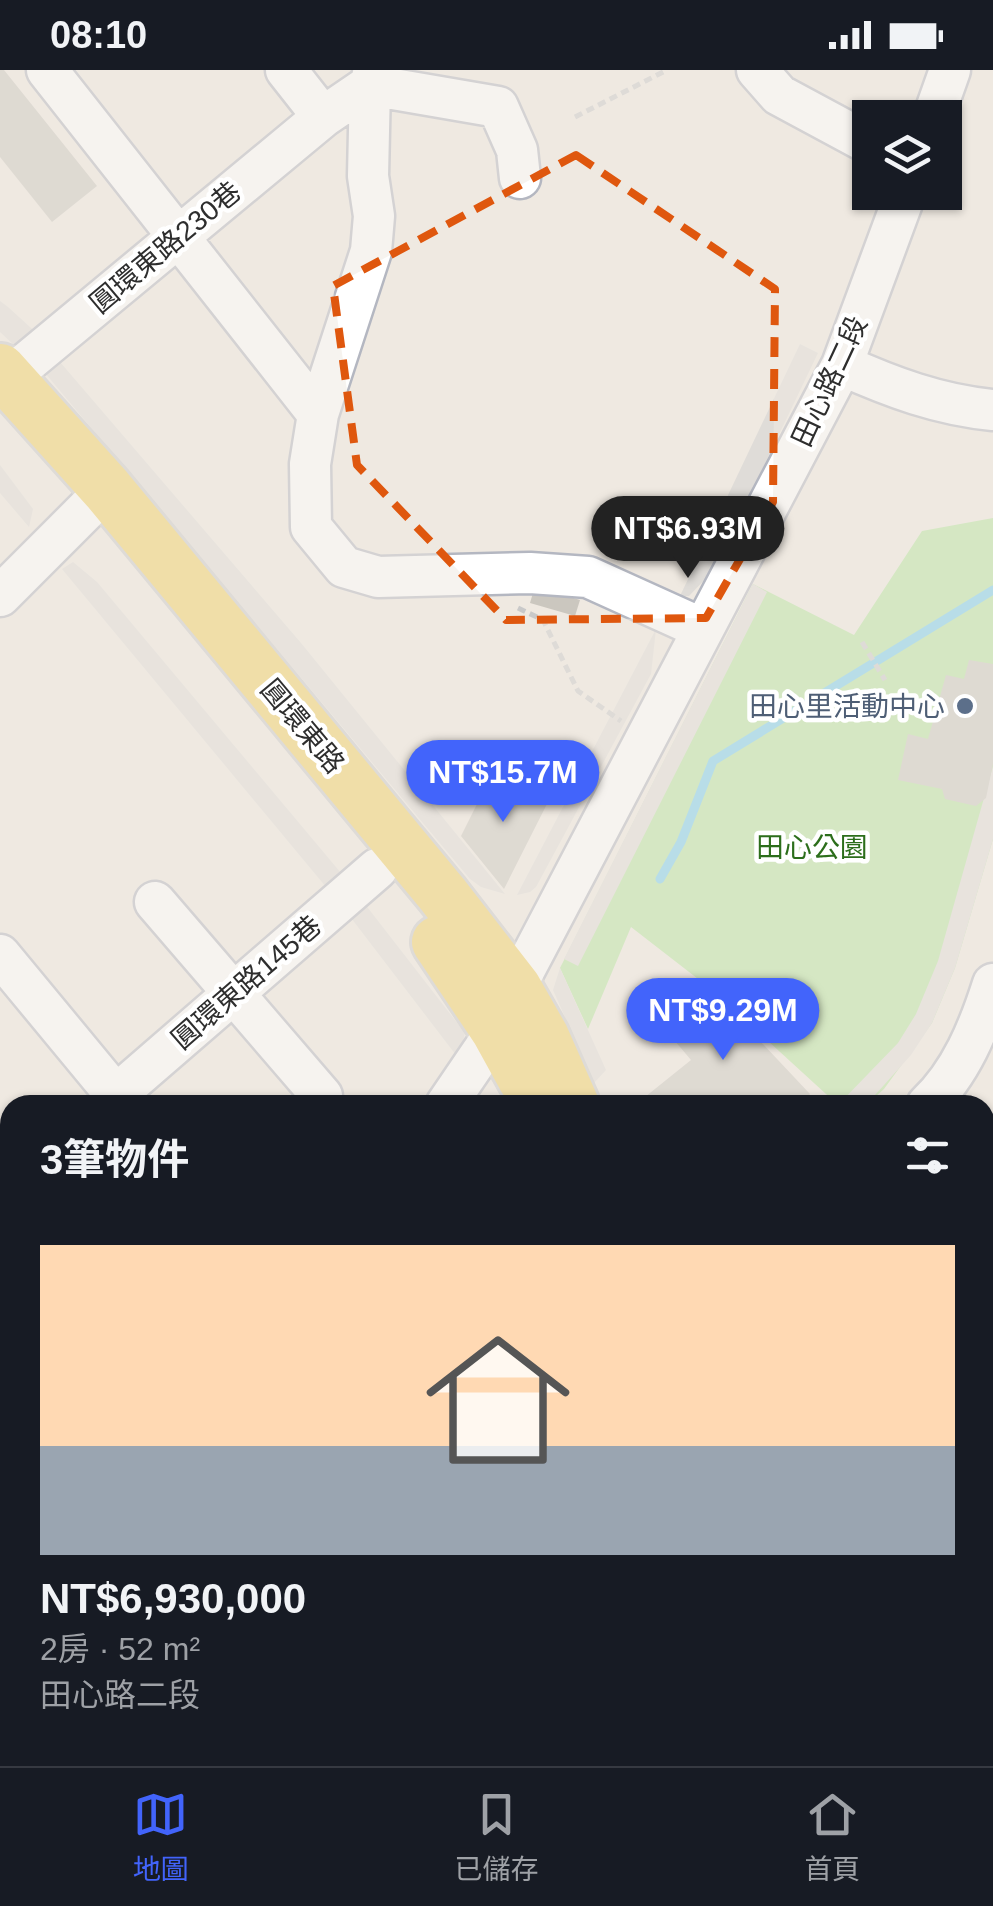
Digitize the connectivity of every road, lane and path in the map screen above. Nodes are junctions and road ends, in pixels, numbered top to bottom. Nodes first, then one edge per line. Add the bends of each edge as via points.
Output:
1 (46, 70) edge
2 (286, 70) edge
3 (667, 70) edge
4 (757, 70) edge
5 (950, 70) edge
6 (372, 77) edge
7 (939, 100) edge
8 (323, 117) junction
9 (575, 117) dead end
10 (852, 134) edge
11 (520, 178) dead end
12 (899, 210) edge
13 (177, 235) junction
14 (842, 366) junction
15 (3, 389) edge
16 (993, 410) edge
17 (318, 414) junction
18 (95, 500) junction
19 (0, 596) edge
20 (517, 607) dead end
21 (703, 628) junction
22 (862, 642) dead end
23 (885, 680) dead end
24 (645, 738) junction
25 (377, 868) junction
26 (155, 902) dead end
27 (0, 955) edge
28 (993, 984) edge
29 (234, 994) junction
30 (506, 1009) junction
31 (981, 1051) edge
32 (116, 1095) edge
33 (125, 1095) edge
34 (321, 1095) edge
35 (452, 1095) edge
36 (530, 1095) edge
37 (568, 1095) edge
38 (937, 1095) edge

1 - 13 street
2 - 8 street
3 - 9 path
4 - 10 street via 780,95
5 - 7 street
6 - 8 street, 圓環東路230巷
6 - 11 street via 498,107 517,150
6 - 17 street via 371,251
8 - 13 street, 圓環東路230巷
12 - 14 street, 田心路二段
13 - 15 street, 圓環東路230巷
13 - 17 street
14 - 16 street via 958,407
14 - 21 street, 田心路二段
15 - 18 main road, 圓環東路
17 - 21 street via 311,527 344,566 378,577 588,578
18 - 19 street
18 - 25 main road, 圓環東路
18 - 30 main road, 圓環東路 via 444,895
20 - 24 path via 543,620 578,690
21 - 24 street, 田心路二段
22 - 23 path
24 - 30 street, 田心路二段
25 - 29 street, 圓環東路145巷
25 - 30 main road, 圓環東路 via 451,958
26 - 29 street
27 - 32 street
28 - 31 street
29 - 33 street, 圓環東路145巷
29 - 34 street
30 - 35 street, 田心路二段
30 - 36 main road, 圓環東路
30 - 37 main road, 圓環東路 via 542,1038
31 - 38 street

